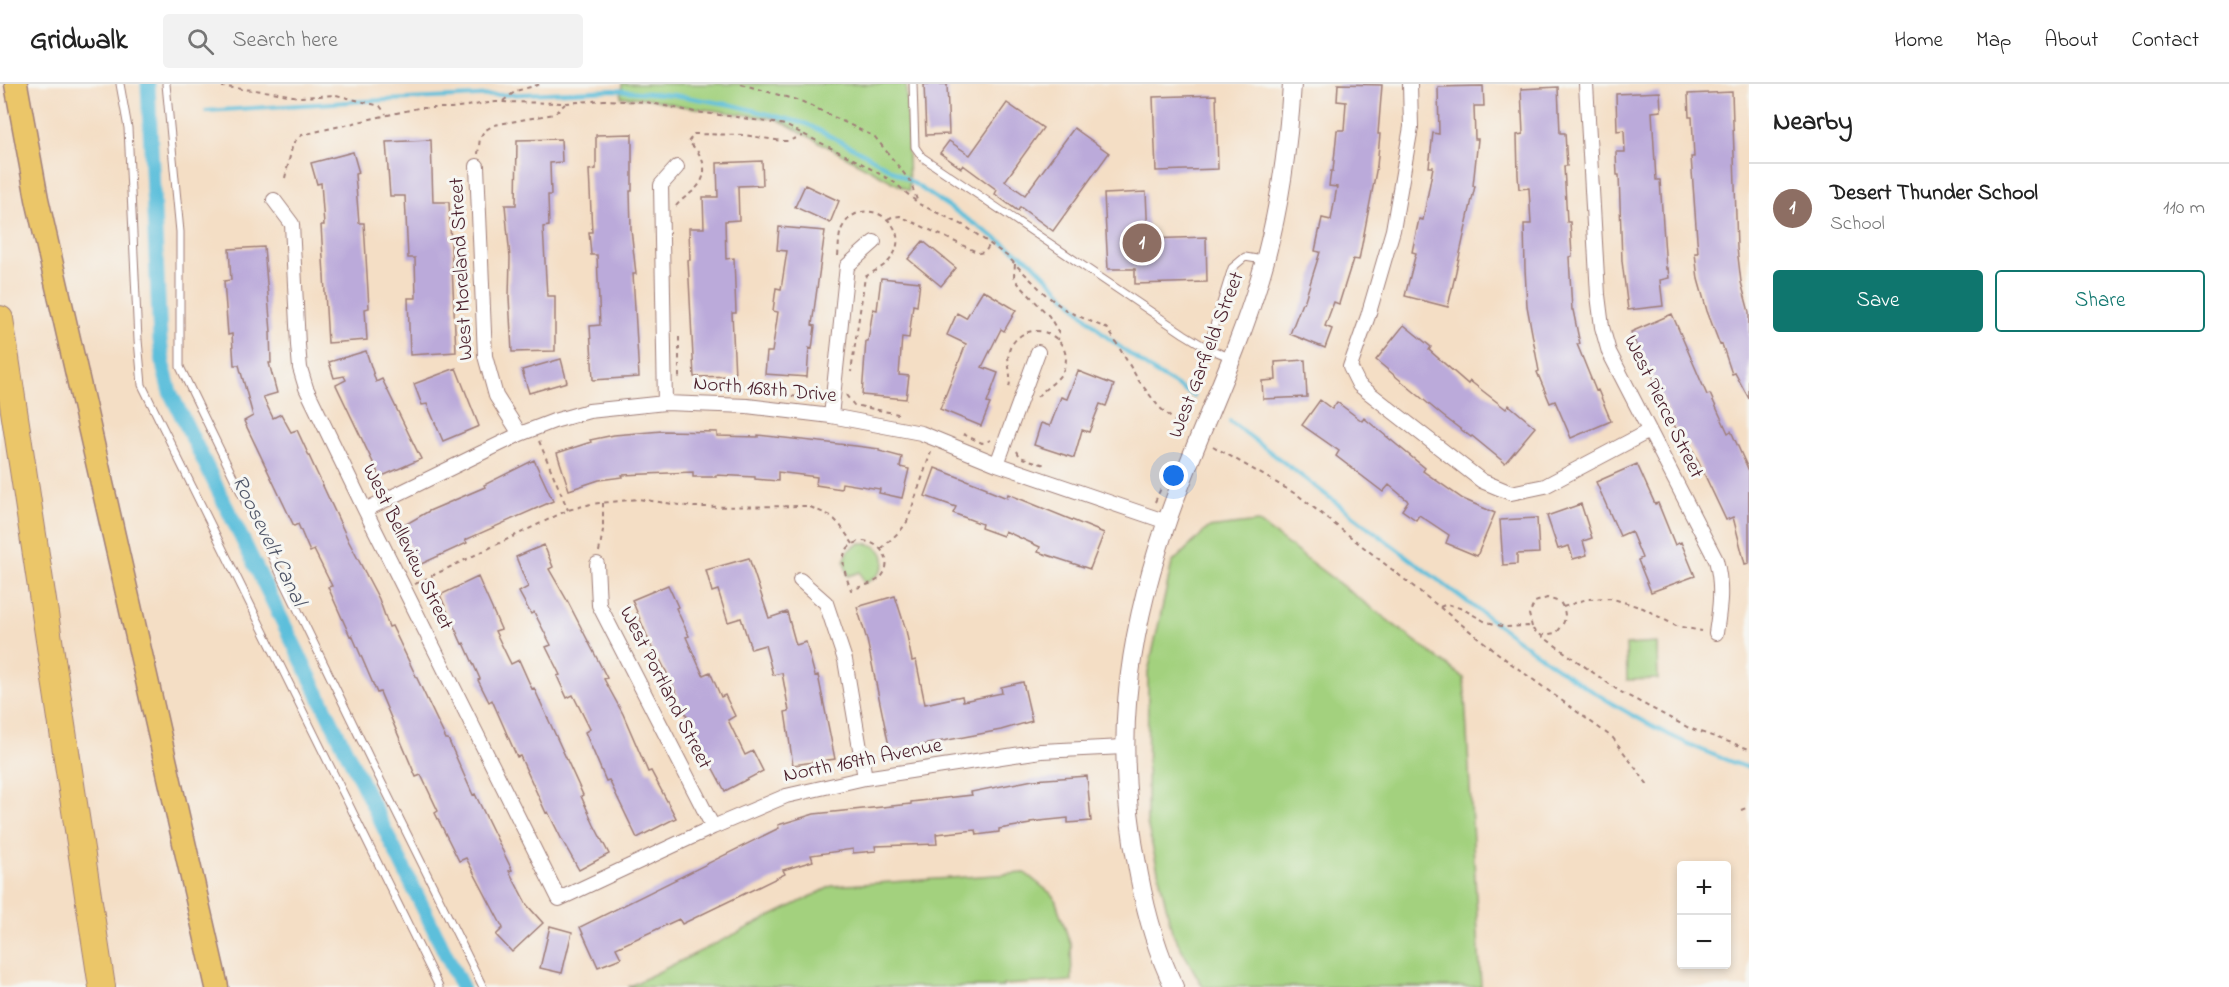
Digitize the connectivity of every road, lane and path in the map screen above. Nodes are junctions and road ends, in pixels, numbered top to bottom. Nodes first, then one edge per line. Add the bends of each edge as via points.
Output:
1 (16, 84) edge
2 (120, 84) edge
3 (166, 84) edge
4 (223, 84) edge
5 (541, 84) edge
6 (741, 84) edge
7 (913, 84) edge
8 (1292, 84) edge
9 (1410, 84) edge
10 (1586, 84) edge
11 (502, 102) junction
12 (566, 103) junction
13 (386, 114) junction
14 (803, 135) junction
15 (477, 166) joint
16 (677, 167) dead end
17 (285, 178) dead end
18 (274, 200) dead end
19 (918, 202) junction
20 (674, 208) dead end
21 (888, 219) junction
22 (874, 242) dead end
23 (990, 244) junction
24 (838, 255) dead end
25 (1265, 260) junction
26 (1016, 264) junction
27 (0, 319) edge
28 (678, 328) dead end
29 (1058, 340) junction
30 (1207, 348) junction
31 (1038, 352) dead end
32 (1232, 358) junction
33 (850, 376) dead end
34 (678, 384) dead end
35 (821, 387) dead end
36 (848, 390) dead end
37 (1009, 390) dead end
38 (767, 394) dead end
39 (1036, 397) dead end
40 (665, 403) junction
41 (900, 414) dead end
42 (831, 416) junction
43 (533, 429) junction
44 (954, 431) dead end
45 (1649, 431) junction
46 (520, 434) junction
47 (993, 436) dead end
48 (935, 439) junction
49 (1198, 441) junction
50 (1015, 447) dead end
51 (997, 464) junction
52 (1047, 466) dead end
53 (1162, 484) dead end
54 (603, 502) junction
55 (1154, 506) dead end
56 (365, 510) junction
57 (568, 510) junction
58 (1167, 522) junction
59 (853, 544) junction
60 (881, 549) junction
61 (597, 564) joint
62 (800, 580) dead end
63 (405, 590) junction
64 (1440, 607) junction
65 (1563, 607) junction
66 (1532, 629) junction
67 (1716, 633) joint
68 (1540, 635) junction
69 (1124, 747) junction
70 (1749, 749) edge
71 (865, 778) junction
72 (1648, 785) dead end
73 (1749, 807) edge
74 (1741, 810) dead end
75 (713, 827) junction
76 (559, 899) joint
77 (102, 987) edge
78 (217, 987) edge
79 (439, 987) edge
80 (483, 987) edge
81 (1174, 987) edge

1 - 78 main road via 37,199
2 - 79 lane via 128,128 142,385
3 - 80 lane via 180,232 180,367
4 - 13 path via 298,97 336,95 380,106
5 - 11 path via 516,91
6 - 19 path via 803,102 875,137 910,181
7 - 30 lane via 915,147 922,157
8 - 25 street, West Garfield Street via 1280,196
9 - 45 street via 1411,127 1393,230 1350,367 1359,385 1472,474 1511,493 1545,486
10 - 45 street, West Pierce Street via 1602,327 1609,352
11 - 12 path
11 - 13 path
12 - 14 path via 646,102 784,125
12 - 15 path via 554,114 511,120 484,131
13 - 17 path via 302,135 293,143
14 - 19 path via 878,173
14 - 20 path via 781,141 745,135 694,134 688,142 702,156 701,183
15 - 46 street, West Moreland Street via 485,356 496,396
16 - 40 street via 661,185
18 - 56 street, West Belleview Street via 292,224 300,368
19 - 23 path
21 - 23 path via 900,216 979,254
21 - 24 path via 878,213 858,213 841,230
21 - 33 path via 897,233 898,247 887,263 865,277
22 - 42 street via 847,266
23 - 26 path
25 - 30 lane via 1245,257 1232,268
25 - 32 street, West Garfield Street
26 - 29 path via 1016,281 1049,316 1059,333
26 - 49 path via 1067,311 1108,329 1159,407
27 - 77 highway
28 - 34 path
29 - 37 path via 1042,330 1019,337 1008,354
29 - 39 path via 1065,356 1064,368 1058,379
30 - 32 lane
31 - 51 street
32 - 49 street, West Garfield Street
35 - 38 path via 822,392 813,400
36 - 41 path via 846,396 854,405
40 - 42 street, North 168th Drive via 747,406
40 - 43 street, North 168th Drive via 589,411
42 - 48 street, North 168th Drive
43 - 46 street, North 168th Drive
43 - 57 path
44 - 47 path via 982,443
45 - 67 street, West Pierce Street via 1716,560 1722,597
46 - 56 street, North 168th Drive
48 - 51 street, North 168th Drive
48 - 60 path via 907,522
49 - 58 street, West Garfield Street
49 - 64 path via 1233,456 1299,496
50 - 52 path via 1020,457
51 - 58 street, North 168th Drive
53 - 55 path
54 - 57 path
54 - 59 path via 638,499 694,507 808,506 831,516
54 - 61 path
56 - 63 street, West Belleview Street
57 - 63 path
58 - 69 street, West Garfield Street via 1132,648
59 - 60 path via 871,542
59 - 60 path via 843,561 851,590 883,574 886,564
61 - 75 street, West Portland Street via 599,605
62 - 71 street via 826,603 845,660
63 - 76 street, West Belleview Street
64 - 66 path via 1447,604 1484,621
64 - 72 path via 1613,738
65 - 66 path via 1555,599 1535,602 1529,614
65 - 67 path via 1587,599 1610,598 1643,608 1676,627
65 - 68 path via 1566,614 1562,627 1548,636
66 - 68 path
68 - 70 path via 1618,691 1689,728
69 - 71 street, North 169th Avenue via 1041,751
69 - 81 street, West Garfield Street via 1130,823 1144,899
71 - 75 street, North 169th Avenue via 786,796
73 - 74 path
75 - 76 street, North 169th Avenue

